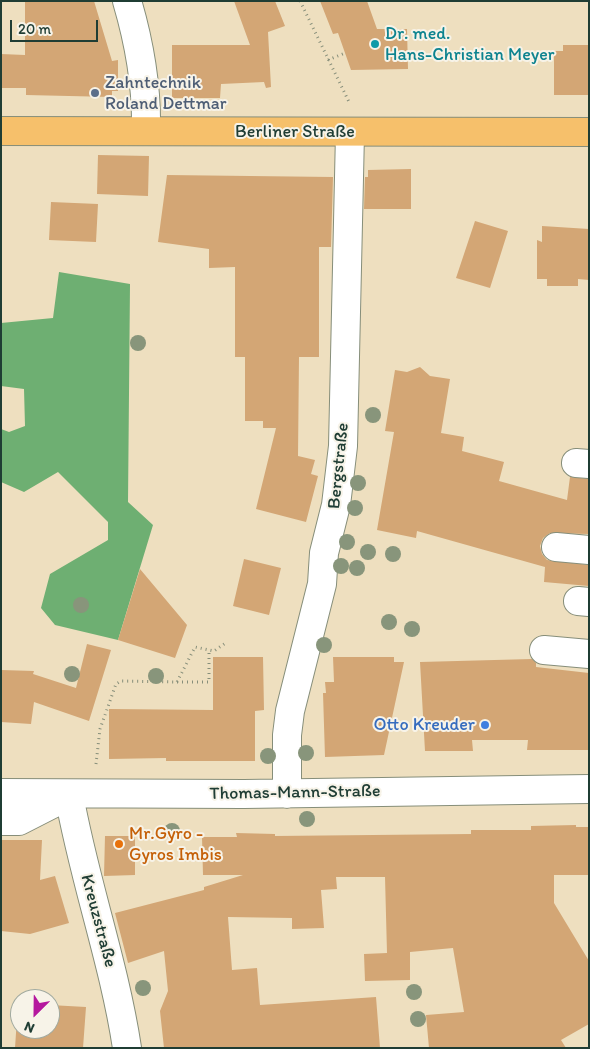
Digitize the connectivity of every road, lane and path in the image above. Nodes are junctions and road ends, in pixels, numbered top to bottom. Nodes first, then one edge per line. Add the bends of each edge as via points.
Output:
1 (128, 1) edge
2 (300, 1) edge
3 (345, 53) dead end
4 (328, 60) junction
5 (1, 131) edge
6 (146, 131) junction
7 (589, 132) edge
8 (357, 133) junction
9 (556, 547) dead end
10 (589, 550) edge
11 (227, 642) dead end
12 (209, 650) junction
13 (544, 650) dead end
14 (589, 654) edge
15 (177, 682) junction
16 (589, 790) edge
17 (1, 793) edge
18 (287, 794) junction
19 (81, 795) junction
20 (1, 821) edge
21 (127, 1048) edge

1 - 6 street via 143,61
2 - 4 path
3 - 4 path
4 - 8 path
5 - 6 main road, Berliner Straße
6 - 8 main road, Berliner Straße
7 - 8 main road, Berliner Straße
8 - 18 street, Bergstraße via 343,446 338,491 324,553 322,584 290,711
9 - 10 street
11 - 12 path via 214,651
12 - 15 path via 195,647
12 - 15 path via 209,682
13 - 14 street
15 - 19 path via 121,681 116,684
16 - 18 street, Thomas-Mann-Straße
17 - 19 street, Thomas-Mann-Straße
18 - 19 street, Thomas-Mann-Straße
19 - 20 street via 19,821
19 - 21 street, Kreuzstraße via 77,841 120,1002

